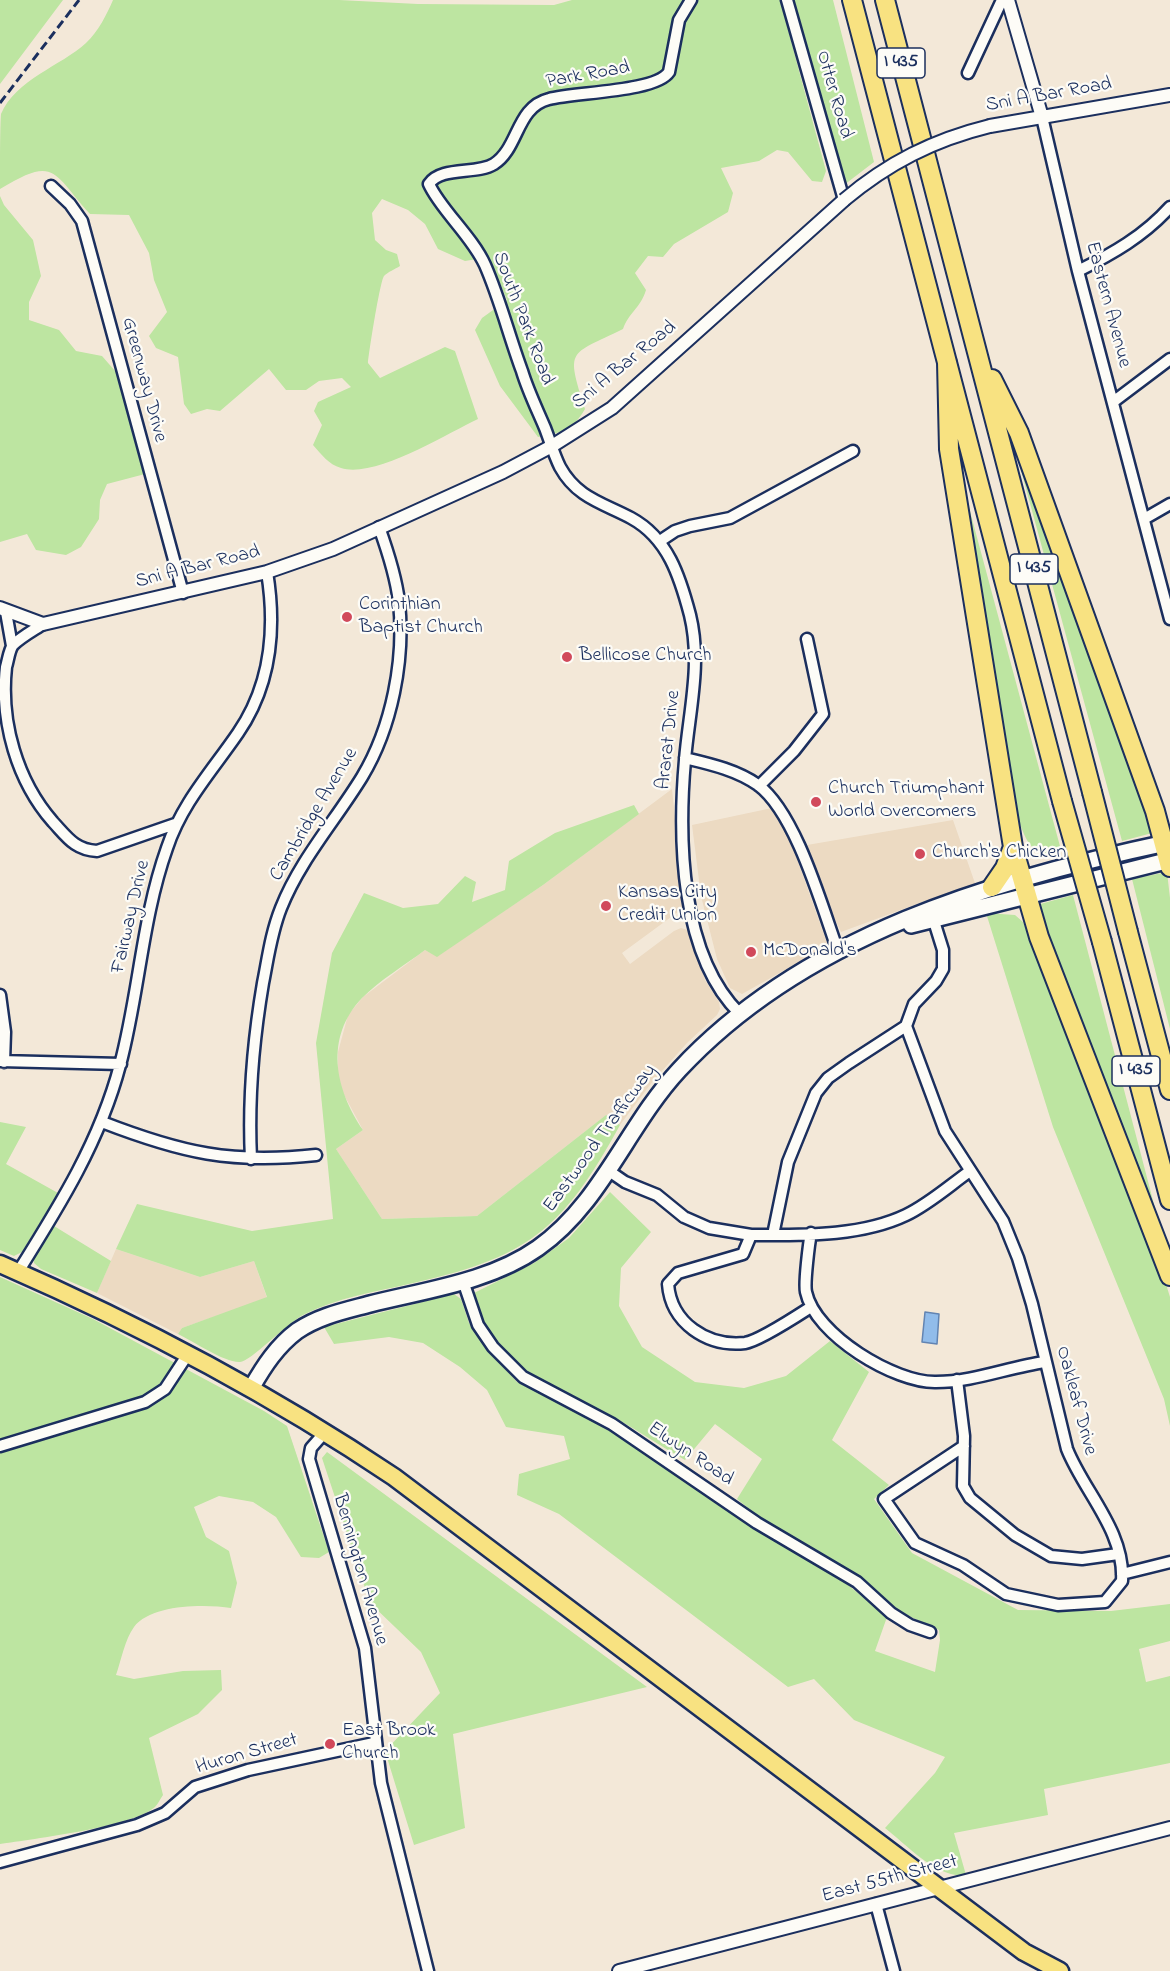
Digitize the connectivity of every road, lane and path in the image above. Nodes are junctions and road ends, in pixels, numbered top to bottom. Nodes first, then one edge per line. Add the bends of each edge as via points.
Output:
1 (692, 0) edge
2 (787, 0) edge
3 (852, 0) edge
4 (885, 0) edge
5 (1002, 0) edge
6 (1008, 0) edge
7 (968, 73) dead end
8 (1170, 95) edge
9 (1042, 117) junction
10 (431, 180) joint
11 (51, 186) dead end
12 (844, 201) junction
13 (1170, 207) edge
14 (1078, 271) junction
15 (975, 346) junction
16 (1170, 359) edge
17 (947, 362) junction
18 (1113, 402) junction
19 (552, 446) junction
20 (854, 451) dead end
21 (1170, 504) edge
22 (1144, 519) junction
23 (380, 527) junction
24 (660, 541) junction
25 (267, 572) junction
26 (183, 593) junction
27 (3, 610) edge
28 (1170, 619) edge
29 (43, 624) junction
30 (807, 639) dead end
31 (12, 646) junction
32 (1, 684) edge
33 (4, 744) edge
34 (685, 758) junction
35 (759, 786) junction
36 (1155, 811) junction
37 (175, 824) junction
38 (1170, 824) edge
39 (1012, 847) junction
40 (1169, 854) edge
41 (1022, 878) junction
42 (992, 886) junction
43 (1027, 897) junction
44 (933, 918) junction
45 (879, 932) junction
46 (838, 951) junction
47 (0, 995) edge
48 (740, 1014) junction
49 (906, 1026) junction
50 (2, 1061) edge
51 (121, 1064) junction
52 (1170, 1090) edge
53 (102, 1122) junction
54 (316, 1155) dead end
55 (251, 1159) junction
56 (609, 1171) junction
57 (970, 1171) junction
58 (1170, 1200) edge
59 (811, 1233) junction
60 (751, 1235) junction
61 (773, 1235) junction
62 (0, 1264) edge
63 (18, 1272) junction
64 (1170, 1276) edge
65 (463, 1281) junction
66 (811, 1307) junction
67 (188, 1354) junction
68 (1045, 1362) junction
69 (957, 1380) junction
70 (252, 1387) junction
71 (326, 1431) junction
72 (0, 1446) edge
73 (964, 1446) junction
74 (1118, 1554) junction
75 (1170, 1562) edge
76 (1122, 1574) junction
77 (930, 1632) dead end
78 (374, 1743) junction
79 (1170, 1828) edge
80 (0, 1862) edge
81 (939, 1887) junction
82 (876, 1904) junction
83 (1024, 1952) junction
84 (428, 1971) edge
85 (619, 1971) edge
86 (894, 1971) edge
87 (1042, 1971) edge
88 (1060, 1971) edge

1 - 10 street, Park Road via 679,20 665,78 547,99 527,113 496,163
2 - 12 street, Otter Road
3 - 17 highway, I 435
4 - 15 highway, I 435
5 - 7 street
6 - 9 street, Eastern Avenue
8 - 9 street, Sni A Bar Road
9 - 12 street, Sni A Bar Road, bridge via 966,132 902,158
9 - 14 street, Eastern Avenue
10 - 19 street, South Park Road via 431,188 483,261
11 - 26 street, Greenway Drive via 82,221
12 - 19 street, Sni A Bar Road via 627,395
13 - 14 street via 1138,237
14 - 18 street, Eastern Avenue
15 - 36 highway via 1019,433
15 - 52 highway, I 435, bridge
16 - 18 street
17 - 39 highway via 949,450
17 - 58 highway, I 435, bridge
18 - 22 street, Eastern Avenue
19 - 23 street, Sni A Bar Road
19 - 24 street, Ararat Drive via 575,487 597,504 632,518
20 - 24 street via 730,518 690,526
21 - 22 street
22 - 28 street, Eastern Avenue
23 - 25 street, Sni A Bar Road via 333,549
23 - 55 street, Cambridge Avenue via 399,603 400,644 395,681 385,724 371,759 297,875 271,935 253,1038
24 - 34 street, Ararat Drive via 677,571 695,653
25 - 26 street, Sni A Bar Road
25 - 37 street, Fairway Drive via 272,631 259,692 240,731 193,793
26 - 29 street, Sni A Bar Road
27 - 29 street
27 - 31 street
29 - 31 street
30 - 35 street via 823,714
31 - 32 street
32 - 33 street
33 - 37 street via 38,805 74,845 97,851
34 - 35 street via 723,769
34 - 48 street, Ararat Drive via 682,844 696,934 713,980
35 - 46 street via 792,832
36 - 38 highway
36 - 40 highway
37 - 51 street, Fairway Drive via 144,942
39 - 41 highway
39 - 42 highway via 1005,868
40 - 41 main road, Eastwood Trafficway
40 - 43 main road, Eastwood Trafficway
41 - 42 main road, Eastwood Trafficway
41 - 43 highway
42 - 45 main road, Eastwood Trafficway via 904,917
43 - 44 main road, Eastwood Trafficway
43 - 64 highway
44 - 45 main road, Eastwood Trafficway
44 - 49 street via 943,950 943,969 914,1004
45 - 46 main road, Eastwood Trafficway
46 - 48 main road, Eastwood Trafficway
47 - 50 street via 5,1032
48 - 56 main road, Eastwood Trafficway via 698,1050 653,1100
49 - 57 street, Oakleaf Drive via 945,1131
49 - 61 street via 828,1078 816,1093 788,1162
50 - 51 street
51 - 53 street, Fairway Drive
53 - 55 street via 186,1150
53 - 63 street, Fairway Drive via 73,1184
54 - 55 street
56 - 60 street via 657,1195 684,1217 709,1228
56 - 65 main road, Eastwood Trafficway via 558,1233 536,1250
57 - 59 street via 926,1204 891,1221 854,1230
57 - 68 street, Oakleaf Drive via 1003,1221 1018,1258
59 - 61 street
59 - 66 street via 805,1280
60 - 61 street
60 - 66 street via 743,1254 678,1273 669,1284 669,1298 681,1320 705,1337 746,1343
62 - 63 highway
63 - 67 highway via 88,1302
65 - 70 main road, Eastwood Trafficway via 315,1320 277,1349
65 - 77 street, Elwyn Road via 478,1325 523,1377 612,1424 757,1522 857,1582 891,1613
66 - 69 street via 849,1347 877,1364 914,1380
67 - 70 highway
67 - 72 street via 165,1389 145,1402
68 - 69 street
68 - 74 street, Oakleaf Drive via 1074,1468 1100,1507
69 - 73 street
70 - 71 highway
71 - 78 street, Bennington Avenue via 311,1448 309,1460 365,1648
71 - 81 highway via 394,1477
73 - 74 street via 963,1486 970,1498 1015,1535 1051,1556 1082,1559
73 - 76 street via 884,1499 915,1543 963,1565 1006,1594 1058,1605 1105,1602 1122,1581
74 - 76 street, Oakleaf Drive
75 - 76 street
78 - 80 street, Huron Street via 248,1770 195,1787 165,1813 137,1825
78 - 84 street, Bennington Avenue
79 - 81 street, East 55th Street
81 - 82 street, East 55th Street
81 - 83 highway
82 - 85 street, East 55th Street
82 - 86 street
83 - 87 highway
83 - 88 highway

